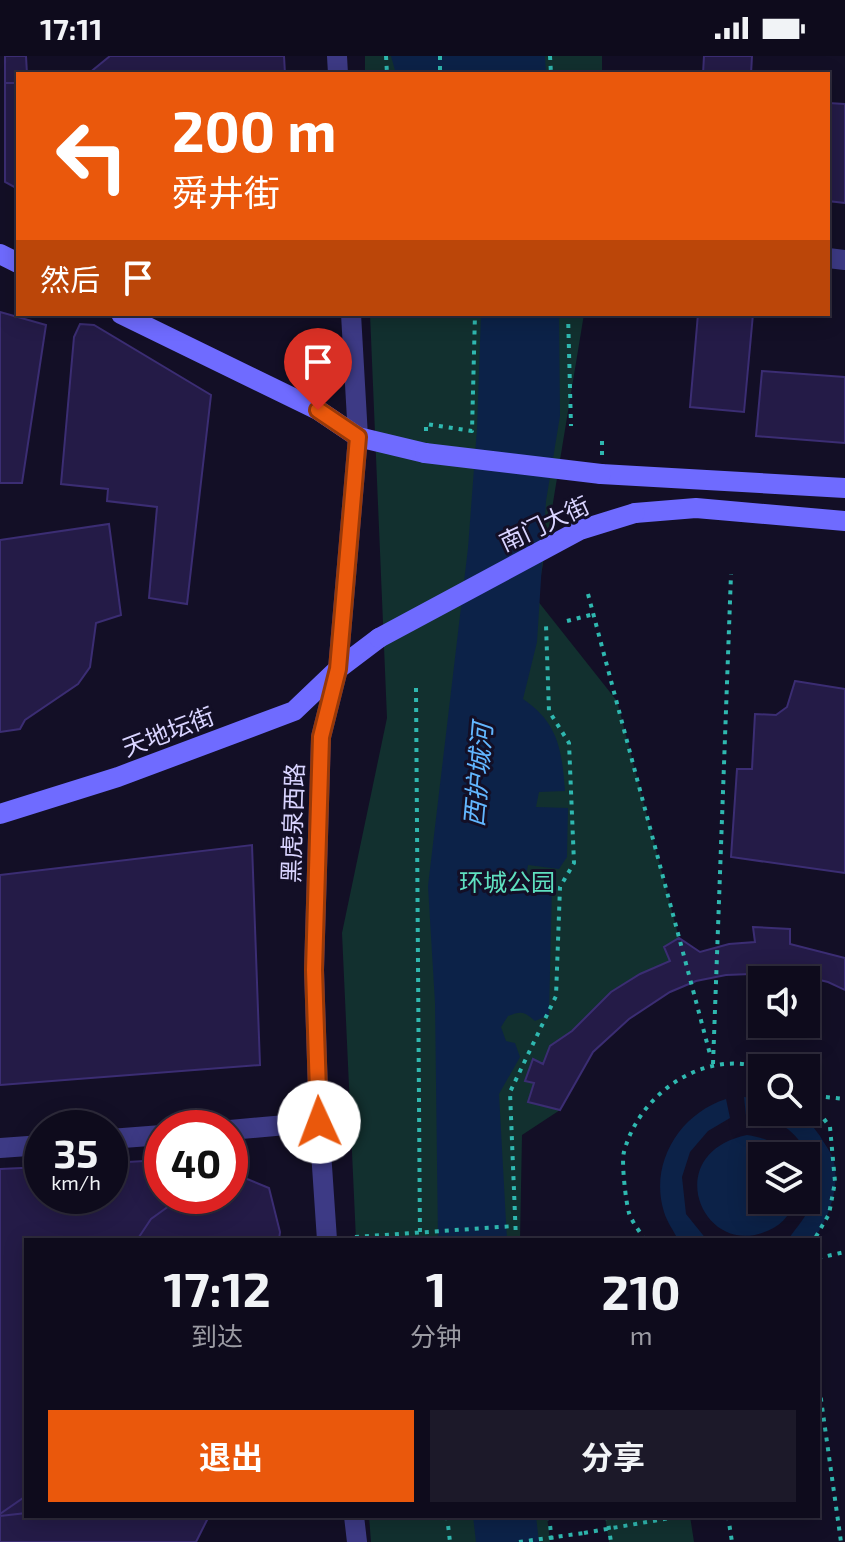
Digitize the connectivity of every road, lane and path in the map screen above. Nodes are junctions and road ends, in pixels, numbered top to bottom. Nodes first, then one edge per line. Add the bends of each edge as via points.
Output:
1 (125, 316) edge
2 (351, 316) edge
3 (475, 316) edge
4 (568, 316) edge
5 (571, 426) dead end
6 (358, 437) junction
7 (602, 441) dead end
8 (426, 444) junction
9 (601, 466) junction
10 (845, 488) edge
11 (845, 521) edge
12 (731, 574) dead end
13 (588, 594) dead end
14 (594, 614) junction
15 (567, 621) dead end
16 (546, 625) dead end
17 (338, 669) junction
18 (416, 688) dead end
19 (0, 814) edge
20 (713, 1064) junction
21 (748, 1065) edge
22 (820, 1096) edge
23 (845, 1099) edge
24 (820, 1114) edge
25 (319, 1122) junction
26 (248, 1128) edge
27 (24, 1146) edge
28 (0, 1148) edge
29 (514, 1226) junction
30 (419, 1231) junction
31 (355, 1237) dead end
32 (327, 1238) edge
33 (420, 1238) edge
34 (516, 1238) edge
35 (644, 1238) edge
36 (815, 1238) edge
37 (845, 1252) edge
38 (820, 1258) edge
39 (820, 1392) edge
40 (354, 1518) edge
41 (447, 1518) edge
42 (549, 1518) edge
43 (607, 1518) edge
44 (669, 1518) edge
45 (728, 1518) edge
46 (609, 1528) junction
47 (357, 1542) edge
48 (450, 1542) edge
49 (519, 1542) edge
50 (552, 1542) edge
51 (611, 1542) edge
52 (732, 1542) edge
53 (841, 1542) edge

1 - 6 main road via 318,410
2 - 6 street, 黑虎泉西路
3 - 8 path via 472,431 426,424
4 - 5 path
6 - 8 main road
6 - 17 street, 黑虎泉西路
7 - 9 path
8 - 9 main road, 南门大街, bridge
9 - 10 main road, 南门大街
11 - 17 main road, 南门大街, bridge via 696,508 635,513 580,530 379,638
12 - 20 path
13 - 14 path
14 - 15 path
14 - 20 path
16 - 29 path via 549,711 569,743 574,863 560,887 556,996 510,1092
17 - 19 main road, 天地坛街 via 294,711 118,777
17 - 25 street, 黑虎泉西路 via 321,737 314,970
18 - 30 path
20 - 21 path
20 - 35 path via 672,1083 640,1115 623,1154 629,1213
22 - 23 path
24 - 36 path via 830,1127 835,1182 829,1214
25 - 26 street
25 - 32 street, 黑虎泉西路
27 - 28 street
29 - 30 path
29 - 34 path
30 - 31 path
30 - 33 path
37 - 38 path
39 - 53 path
40 - 47 street
41 - 48 path
42 - 50 path
43 - 46 path
44 - 46 path
45 - 52 path
46 - 49 path, bridge
46 - 51 path

